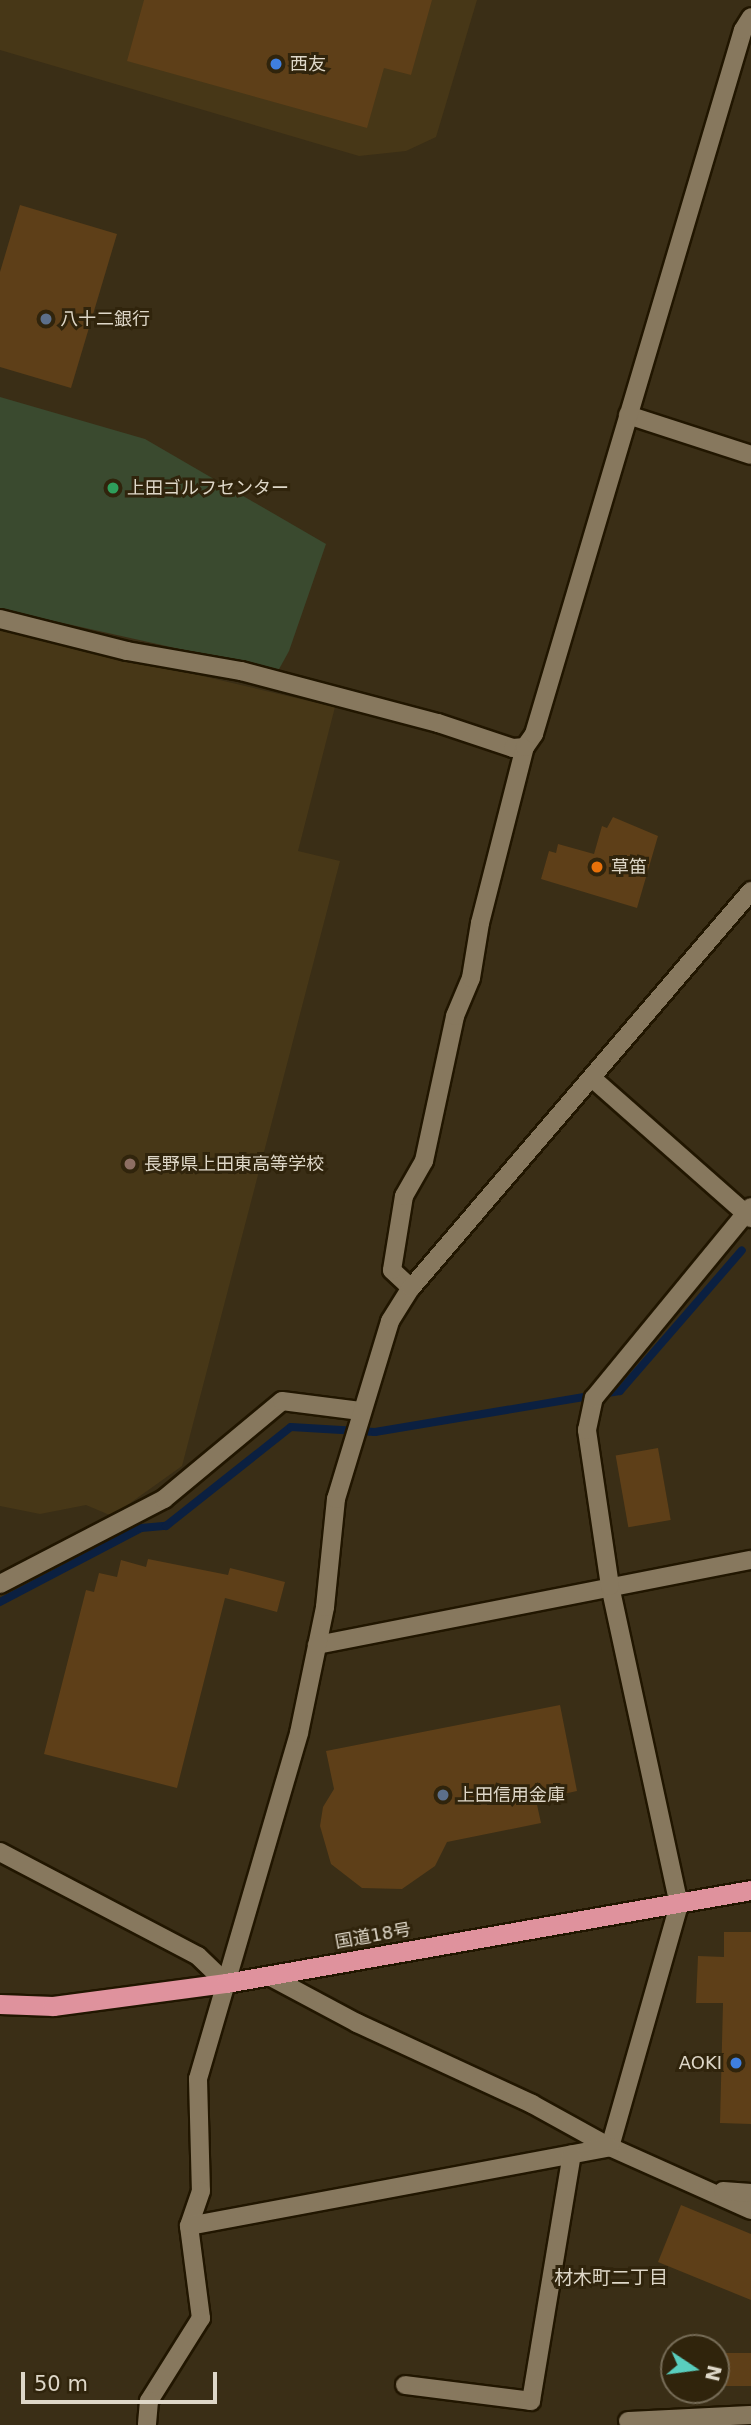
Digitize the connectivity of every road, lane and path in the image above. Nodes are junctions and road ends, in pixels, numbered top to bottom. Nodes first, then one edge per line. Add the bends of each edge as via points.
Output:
1 (751, 17) edge
2 (628, 415) junction
3 (751, 455) edge
4 (0, 619) edge
5 (525, 747) junction
6 (751, 891) edge
7 (592, 1078) junction
8 (749, 1213) edge
9 (411, 1289) junction
10 (359, 1415) junction
11 (751, 1560) edge
12 (0, 1584) edge
13 (610, 1586) junction
14 (317, 1645) junction
15 (0, 1852) edge
16 (751, 1891) edge
17 (679, 1905) junction
18 (269, 1976) junction
19 (226, 1983) junction
20 (0, 2004) edge
21 (610, 2147) junction
22 (572, 2154) junction
23 (716, 2191) junction
24 (751, 2193) edge
25 (751, 2210) edge
26 (190, 2226) junction
27 (405, 2385) dead end
28 (751, 2415) edge
29 (628, 2421) dead end
30 (148, 2425) edge

1 - 2 street via 743,30
2 - 3 street
2 - 5 street via 534,734
4 - 5 street via 127,651 241,671 438,723 513,748
5 - 9 street via 480,923 471,978 455,1016 424,1161 404,1196 392,1270
6 - 7 street
7 - 8 street
7 - 9 street
8 - 13 street via 594,1398 587,1430
9 - 10 street via 390,1321
10 - 12 street via 282,1401 164,1499
10 - 14 street via 329,1535
11 - 13 street
13 - 14 street
13 - 17 street
14 - 19 street via 278,1813
15 - 19 street via 198,1956
16 - 17 highway, 国道18号
17 - 18 highway, 国道18号
17 - 21 street
18 - 19 highway, 国道18号
18 - 21 street
19 - 20 highway, 国道18号 via 53,2006
19 - 26 street via 198,2079 201,2190
21 - 22 street
21 - 23 street
22 - 26 street
22 - 27 street via 531,2401
23 - 24 street
23 - 25 street
26 - 30 street via 201,2318 149,2402
28 - 29 street

